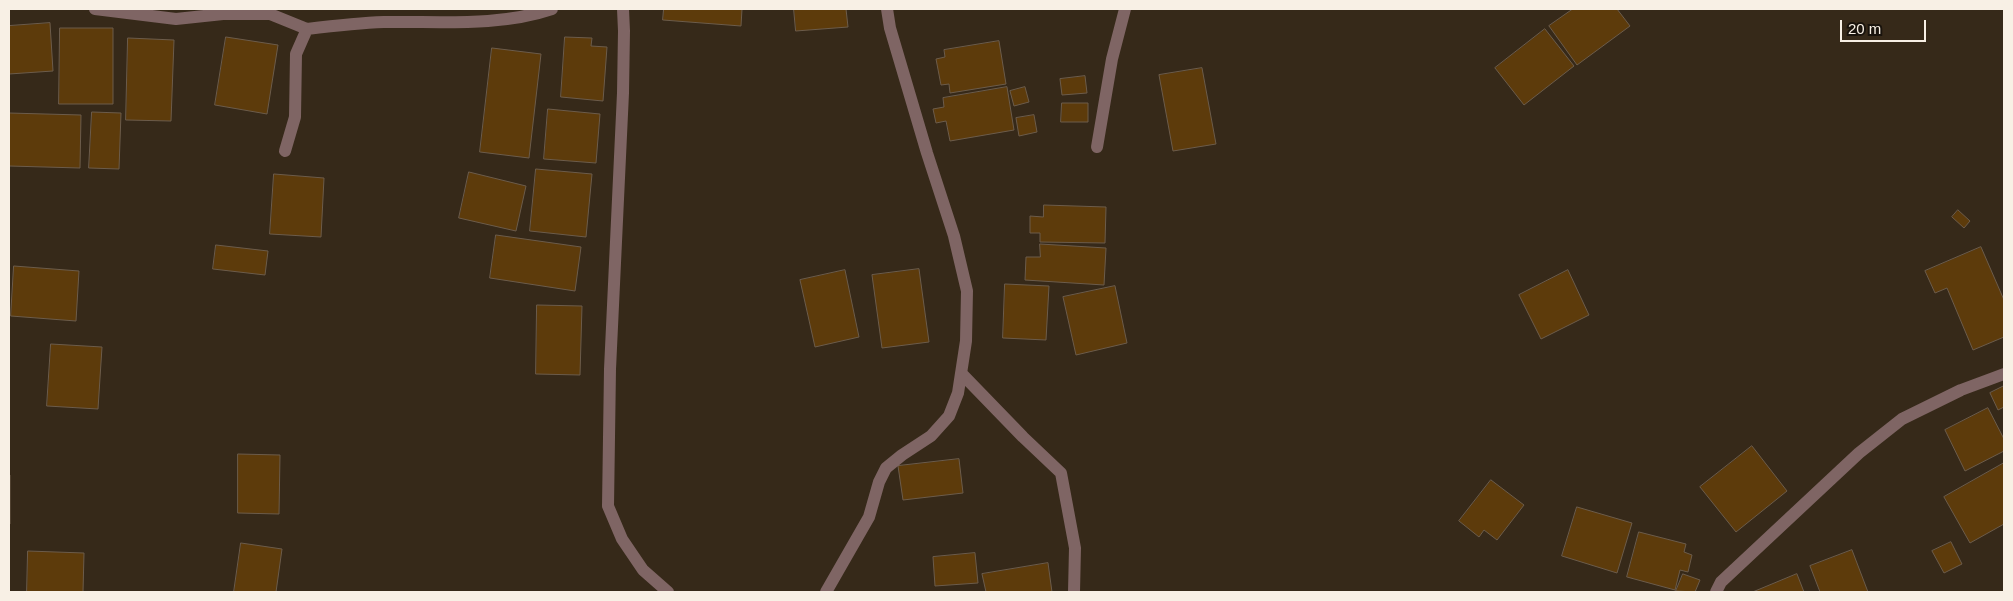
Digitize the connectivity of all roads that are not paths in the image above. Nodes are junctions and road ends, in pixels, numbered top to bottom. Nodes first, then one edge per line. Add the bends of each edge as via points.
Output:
1 (95, 9) edge
2 (552, 9) edge
3 (623, 9) edge
4 (887, 9) edge
5 (1125, 9) edge
6 (307, 29) junction
7 (1097, 147) dead end
8 (286, 151) dead end
9 (961, 373) junction
10 (2004, 374) edge
11 (668, 592) edge
12 (826, 592) edge
13 (1074, 592) edge
14 (1716, 592) edge

1 - 6 street via 176,19 270,14
2 - 6 street via 534,15 468,22 382,22
3 - 11 street via 608,506 622,539 643,570
4 - 9 street via 890,28 954,236 967,291 966,341
5 - 7 street via 1112,59
6 - 8 street via 296,54 295,117
9 - 12 street via 949,416 931,436 886,468 868,517
9 - 13 street via 1061,473 1076,548
10 - 14 street via 1961,390 1902,419 1858,453 1721,582

